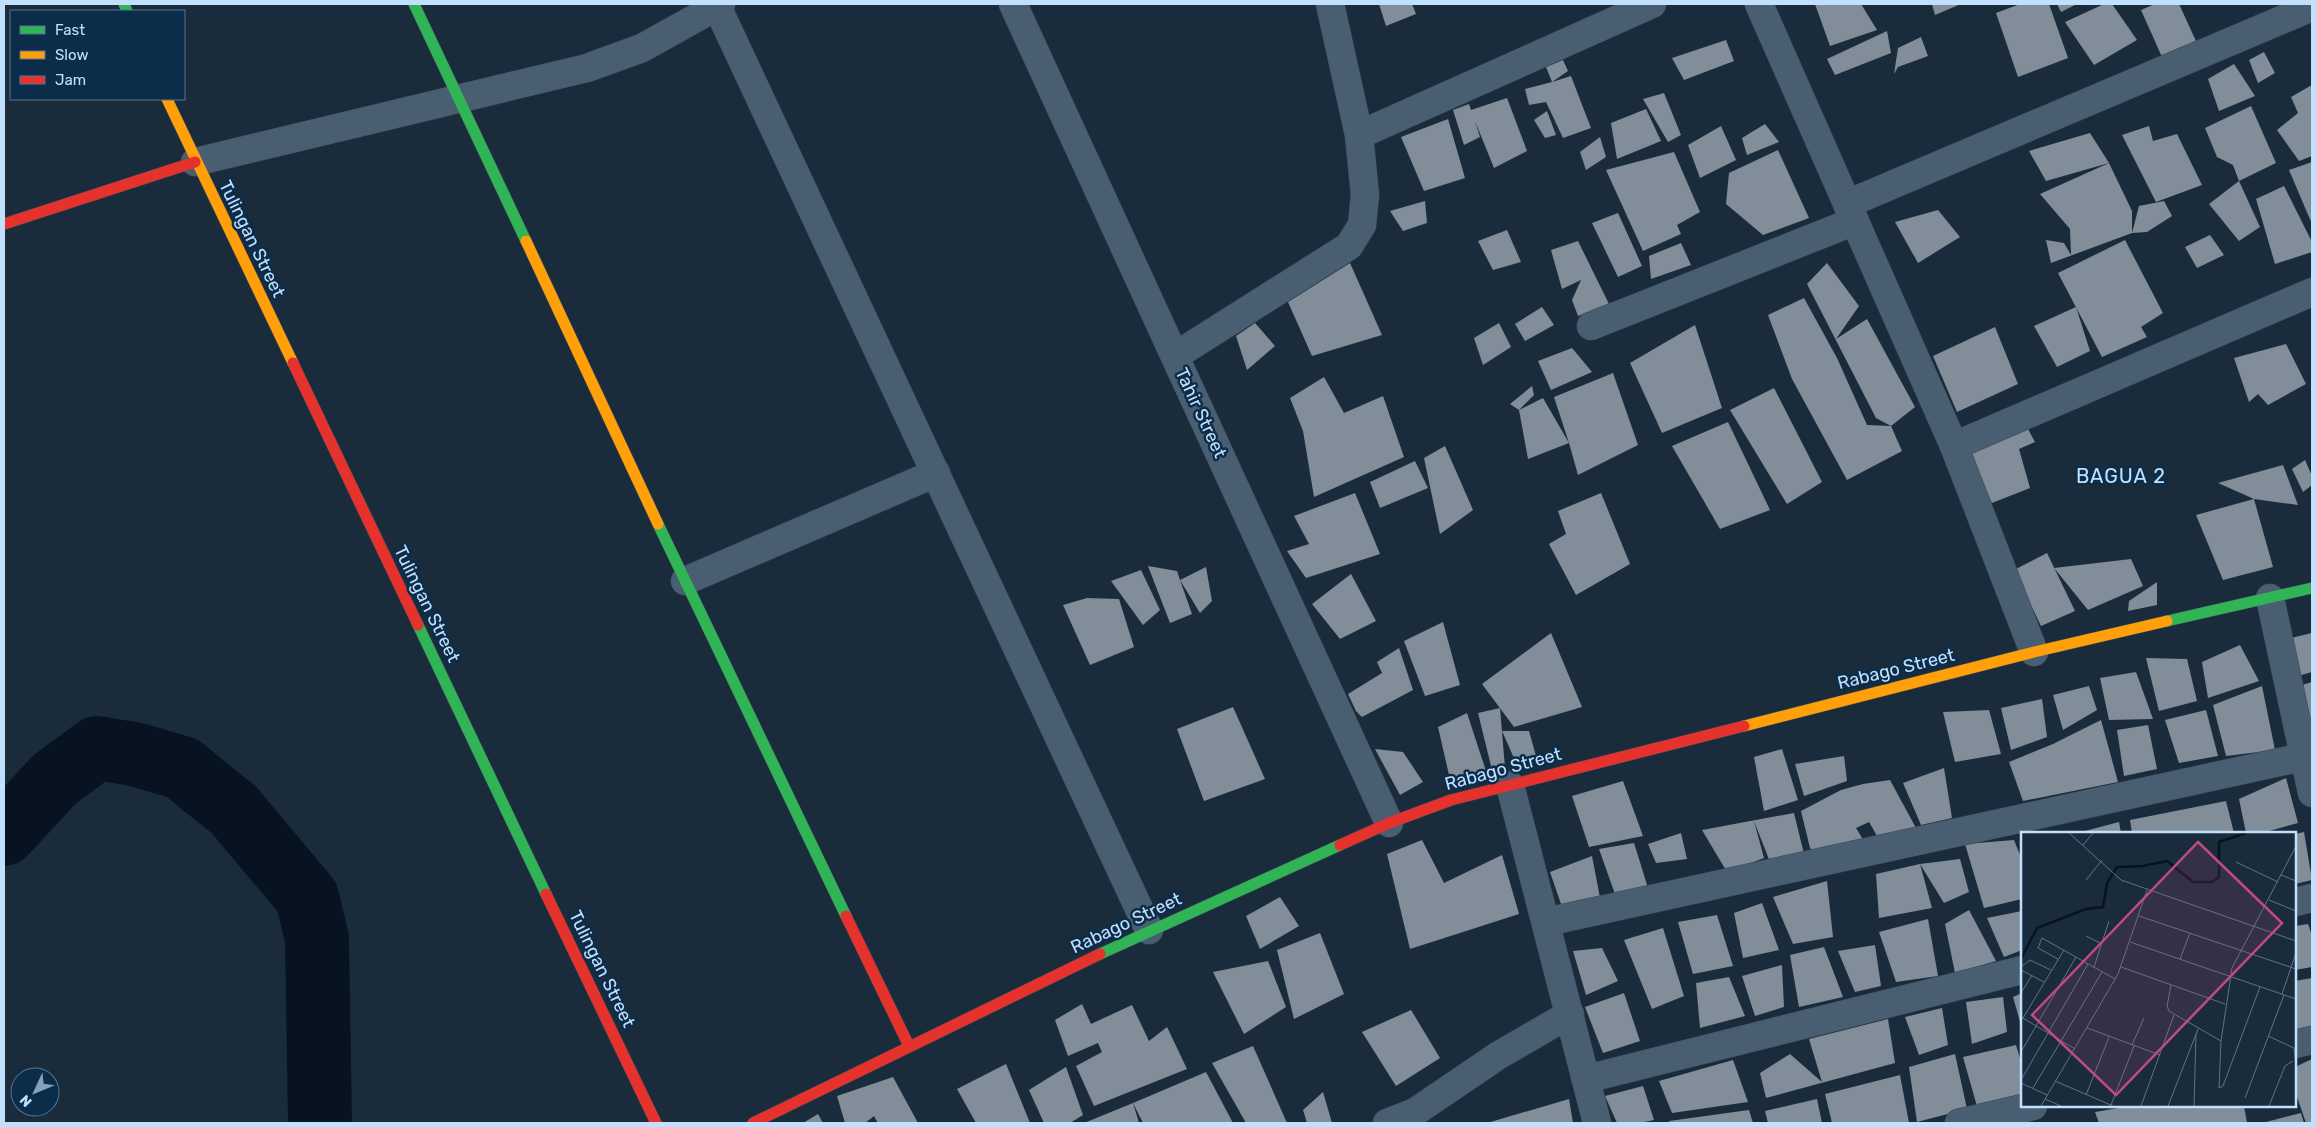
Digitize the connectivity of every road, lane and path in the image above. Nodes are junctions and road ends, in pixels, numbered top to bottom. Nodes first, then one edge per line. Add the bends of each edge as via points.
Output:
1 (414, 4) edge
2 (718, 4) edge
3 (1013, 4) edge
4 (1330, 4) edge
5 (1652, 4) edge
6 (1759, 4) edge
7 (2312, 7) edge
8 (458, 99) junction
9 (167, 100) edge
10 (1359, 135) junction
11 (195, 162) junction
12 (1851, 213) junction
13 (4, 224) edge
14 (2312, 292) edge
15 (1591, 326) dead end
16 (1175, 356) junction
17 (1954, 446) junction
18 (936, 473) junction
19 (685, 581) junction
20 (2312, 588) edge
21 (2270, 598) junction
22 (2034, 652) junction
23 (2308, 756) edge
24 (1510, 785) junction
25 (2312, 793) edge
26 (1389, 823) junction
27 (2312, 898) edge
28 (2296, 902) edge
29 (1546, 922) junction
30 (1149, 930) junction
31 (2021, 970) edge
32 (1570, 1014) junction
33 (2312, 1040) edge
34 (2296, 1044) edge
35 (910, 1046) junction
36 (1586, 1079) junction
37 (2030, 1107) edge
38 (656, 1123) edge
39 (753, 1123) edge
40 (1386, 1123) edge
41 (1597, 1123) edge
42 (1959, 1123) edge

1 - 8 street
2 - 8 street via 642,48 587,68
2 - 18 street
3 - 16 street, Tahir Street
4 - 10 street
5 - 10 street
6 - 12 street
7 - 12 street
8 - 11 street
8 - 19 street
9 - 11 street, Tulingan Street
10 - 16 street via 1365,194 1363,217 1362,225 1349,246
11 - 13 street
11 - 38 street, Tulingan Street
12 - 15 street
12 - 17 street
14 - 17 street
16 - 26 street, Tahir Street
17 - 22 street
18 - 19 street
18 - 30 street
19 - 35 street
20 - 21 street, Rabago Street
21 - 22 street, Rabago Street
21 - 23 street
22 - 24 street, Rabago Street
23 - 25 street
23 - 29 street
24 - 26 street, Rabago Street via 1451,800
24 - 29 street
26 - 30 street, Rabago Street
27 - 28 street
29 - 32 street
30 - 35 street, Rabago Street
31 - 36 street
32 - 36 street
32 - 40 street via 1499,1055 1415,1112
33 - 34 street
35 - 39 street, Rabago Street
36 - 41 street
37 - 42 street

